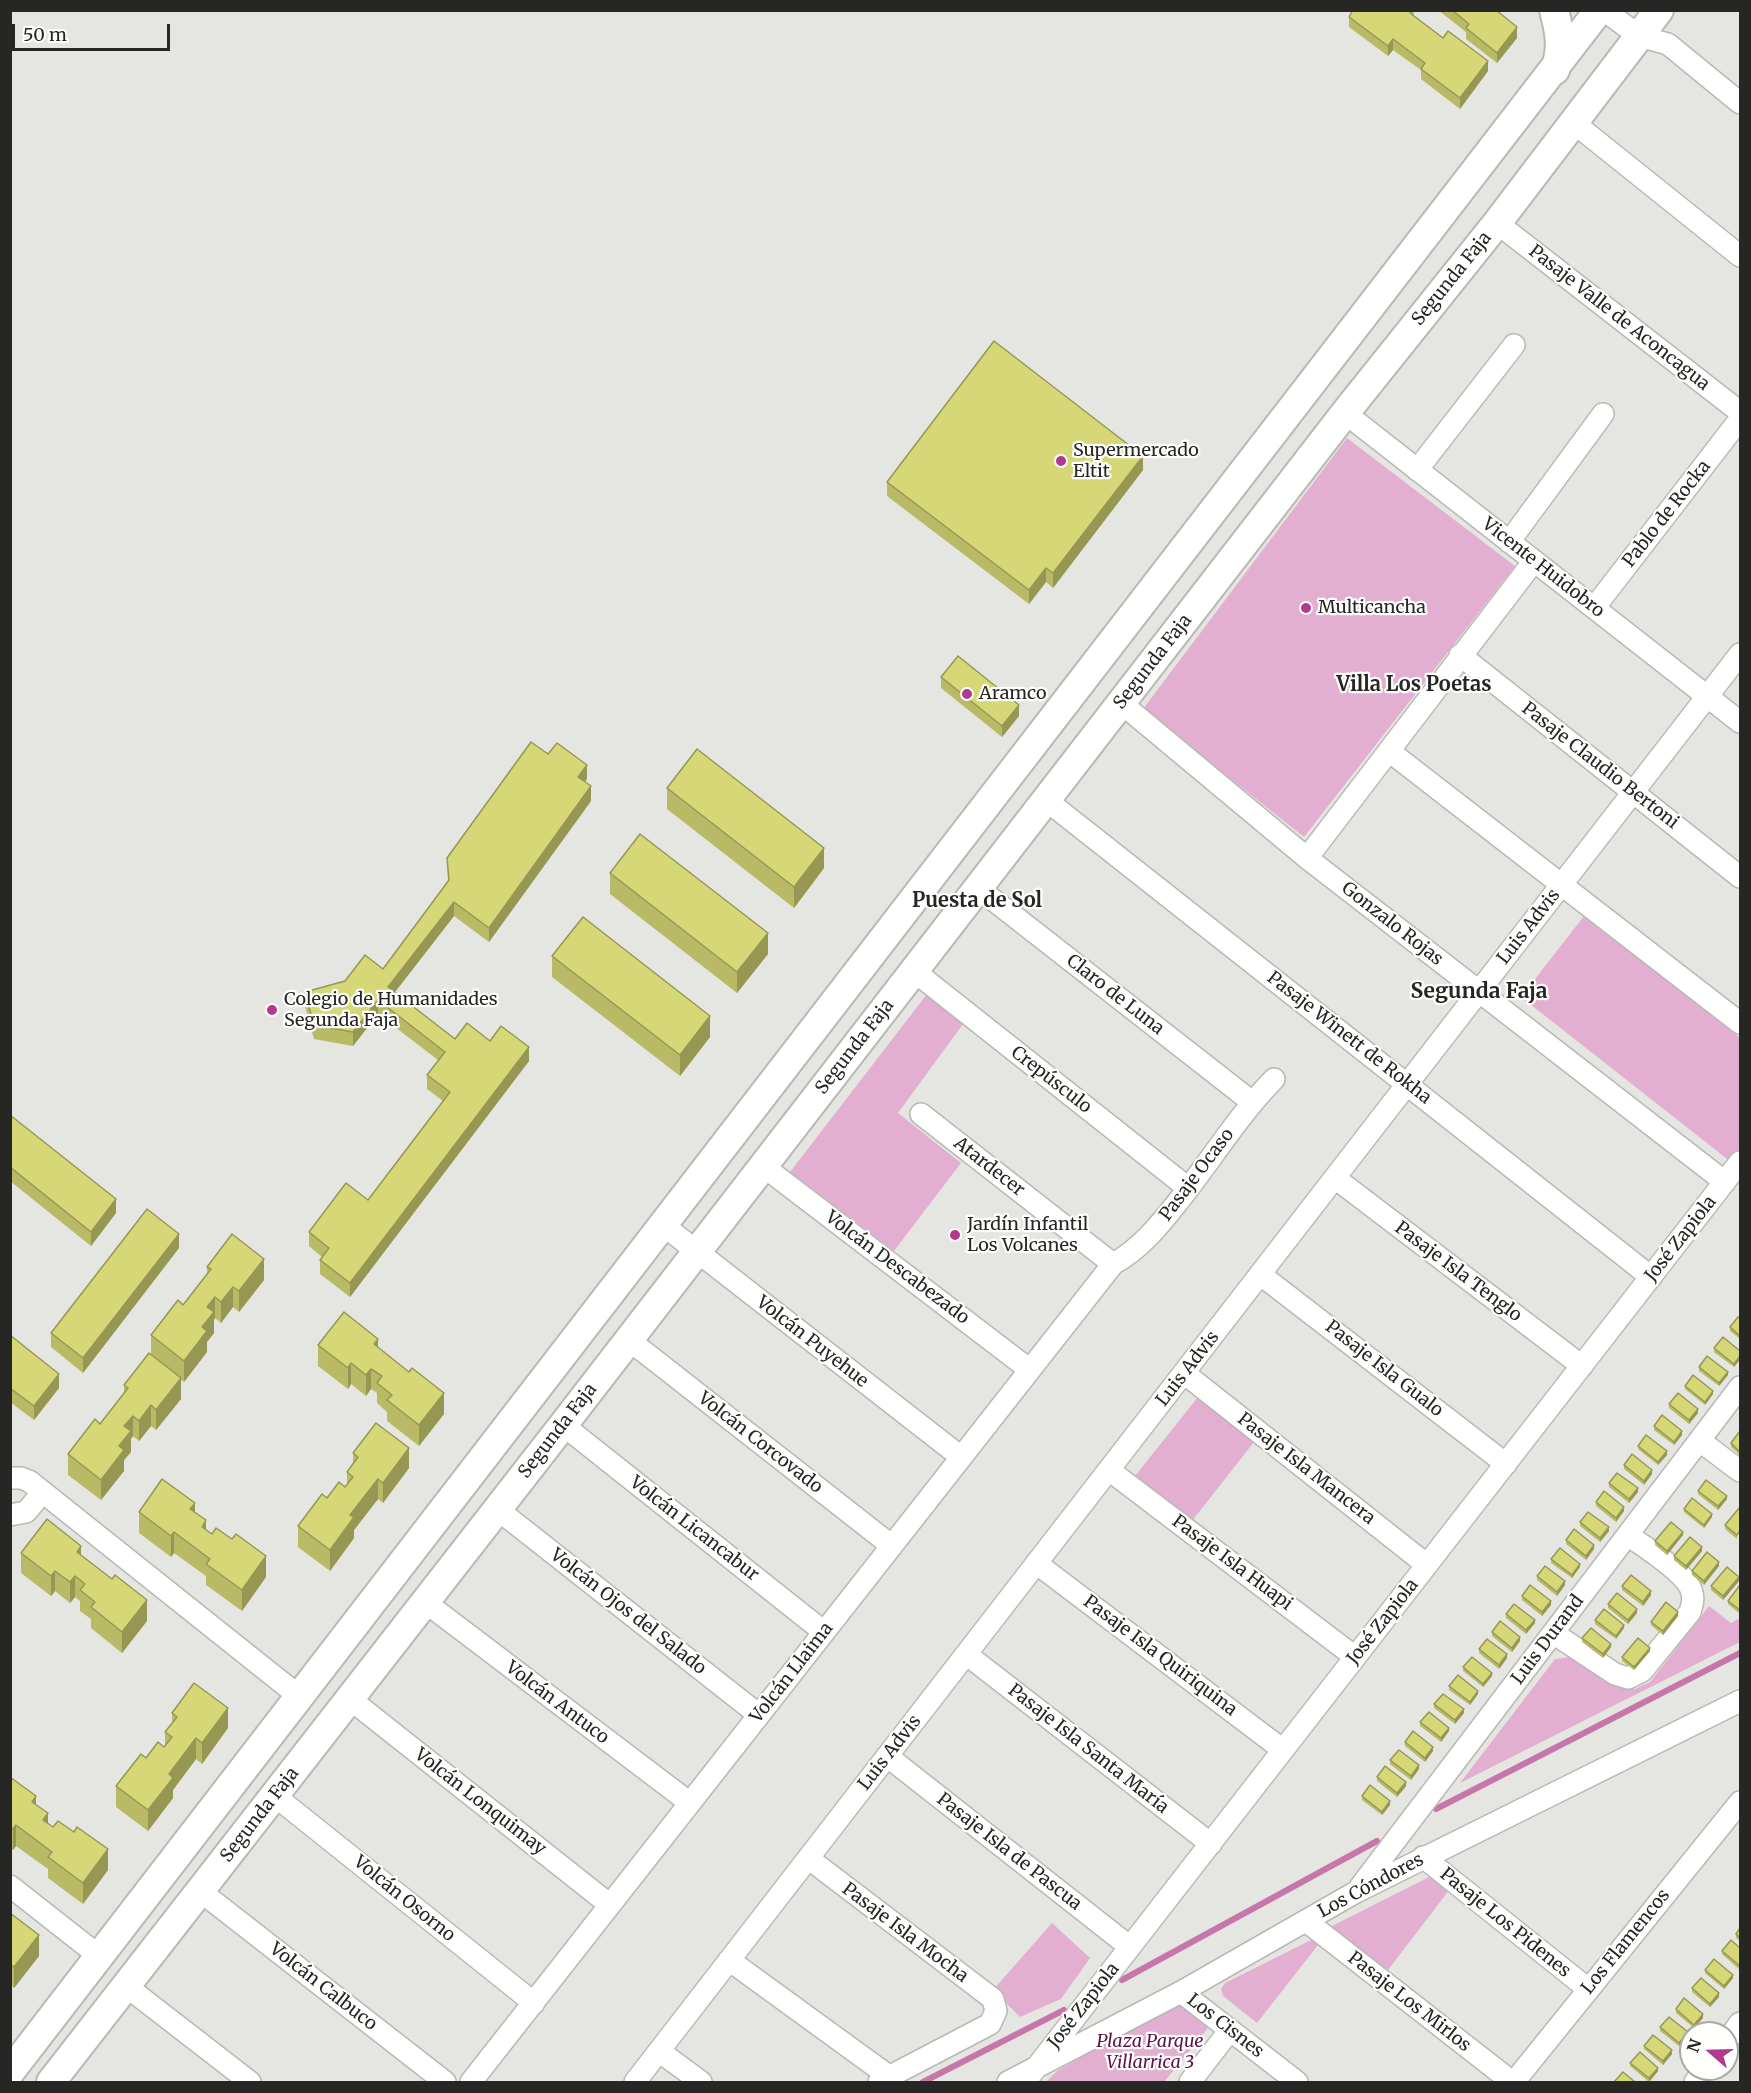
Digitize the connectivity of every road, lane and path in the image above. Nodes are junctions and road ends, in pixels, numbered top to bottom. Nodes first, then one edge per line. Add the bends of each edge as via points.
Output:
1 (1554, 10) edge
2 (1599, 10) edge
3 (1604, 10) edge
4 (1649, 19) edge
5 (1554, 70) junction
6 (1740, 103) edge
7 (1574, 123) junction
8 (1497, 223) junction
9 (1740, 256) edge
10 (1514, 345) dead end
11 (1740, 412) edge
12 (1345, 413) junction
13 (1603, 414) dead end
14 (1740, 419) edge
15 (1417, 470) junction
16 (1509, 542) junction
17 (1534, 561) junction
18 (1594, 608) junction
19 (1740, 654) edge
20 (1460, 655) junction
21 (1708, 696) junction
22 (1121, 704) junction
23 (1740, 722) edge
24 (1389, 751) junction
25 (1634, 792) junction
26 (1046, 800) junction
27 (1307, 858) junction
28 (1740, 877) edge
29 (1562, 885) junction
30 (978, 888) junction
31 (914, 971) junction
32 (1479, 992) junction
33 (1740, 1023) edge
34 (1275, 1079) dead end
35 (1408, 1085) junction
36 (1252, 1101) junction
37 (921, 1114) dead end
38 (1740, 1162) edge
39 (763, 1166) junction
40 (1335, 1178) junction
41 (1725, 1182) junction
42 (1188, 1188) junction
43 (663, 1225) junction
44 (696, 1253) junction
45 (1113, 1264) junction
46 (1261, 1275) junction
47 (1651, 1277) junction
48 (629, 1340) junction
49 (1582, 1366) junction
50 (1030, 1370) junction
51 (1184, 1373) junction
52 (1740, 1387) edge
53 (563, 1425) junction
54 (1700, 1441) junction
55 (961, 1457) junction
56 (1506, 1464) junction
57 (1109, 1470) junction
58 (1740, 1471) edge
59 (10, 1478) edge
60 (42, 1492) junction
61 (497, 1509) junction
62 (10, 1515) edge
63 (1628, 1535) junction
64 (892, 1546) junction
65 (1036, 1563) junction
66 (1427, 1565) junction
67 (425, 1602) junction
68 (824, 1632) junction
69 (1553, 1633) junction
70 (966, 1654) junction
71 (1355, 1657) junction
72 (300, 1697) junction
73 (350, 1699) junction
74 (1740, 1701) edge
75 (759, 1716) junction
76 (1283, 1750) junction
77 (887, 1756) junction
78 (275, 1796) junction
79 (1740, 1802) edge
80 (690, 1803) junction
81 (1211, 1844) junction
82 (1423, 1857) junction
83 (808, 1858) junction
84 (10, 1886) edge
85 (200, 1891) junction
86 (1356, 1892) junction
87 (610, 1905) junction
88 (1306, 1921) junction
89 (1130, 1947) junction
90 (99, 1956) junction
91 (729, 1960) junction
92 (126, 1986) junction
93 (1588, 1989) junction
94 (1181, 1992) junction
95 (534, 2003) junction
96 (1230, 2030) junction
97 (659, 2051) junction
98 (10, 2072) edge
99 (1030, 2075) edge
100 (885, 2080) edge
101 (52, 2082) edge
102 (250, 2082) edge
103 (445, 2082) edge
104 (471, 2082) edge
105 (634, 2082) edge
106 (701, 2082) edge
107 (1008, 2082) edge
108 (1190, 2082) edge
109 (1297, 2082) edge
110 (1513, 2082) edge

1 - 5 main road via 1561,44
2 - 5 main road
3 - 4 street
4 - 6 street via 1668,44
4 - 7 main road, Segunda Faja
5 - 43 main road
7 - 8 main road, Segunda Faja
7 - 9 street
8 - 11 street, Pasaje Valle de Aconcagua
8 - 12 main road, Segunda Faja
10 - 15 street
12 - 15 street, Vicente Huidobro
12 - 22 main road, Segunda Faja
13 - 16 street
14 - 18 street, Pablo de Rocka
15 - 16 street, Vicente Huidobro
16 - 17 street, Vicente Huidobro
17 - 18 street, Vicente Huidobro
17 - 20 street
18 - 21 street, Vicente Huidobro
19 - 21 street, Luis Advis
20 - 24 street
20 - 25 street, Pasaje Claudio Bertoni
21 - 23 street, Vicente Huidobro
21 - 25 street, Luis Advis
22 - 26 main road, Segunda Faja
22 - 27 street, Gonzalo Rojas
24 - 27 street
24 - 29 street
25 - 28 street, Pasaje Claudio Bertoni
25 - 29 street, Luis Advis
26 - 30 main road, Segunda Faja
26 - 35 street, Pasaje Winett de Rokha
27 - 32 street, Gonzalo Rojas
29 - 32 street, Luis Advis
29 - 33 street
30 - 31 main road, Segunda Faja
30 - 36 street, Claro de Luna
31 - 39 main road, Segunda Faja
31 - 42 street, Crepúsculo
32 - 35 street, Luis Advis
32 - 41 street, Gonzalo Rojas
34 - 36 street, Pasaje Ocaso
35 - 40 street, Luis Advis
35 - 47 street, Pasaje Winett de Rokha
36 - 42 street, Pasaje Ocaso
37 - 45 street, Atardecer
38 - 41 street, José Zapiola
39 - 44 main road, Segunda Faja
39 - 50 street, Volcán Descabezado
40 - 46 street, Luis Advis
40 - 49 street, Pasaje Isla Tenglo
41 - 47 street, José Zapiola
42 - 45 street, Pasaje Ocaso via 1152,1234
43 - 44 street, Volcán Puyehue
43 - 72 main road
44 - 48 main road, Segunda Faja
44 - 55 street, Volcán Puyehue
45 - 50 street, Volcán Llaima
46 - 51 street, Luis Advis
46 - 56 street, Pasaje Isla Gualo
47 - 49 street, José Zapiola
48 - 53 main road, Segunda Faja
48 - 64 street, Volcán Corcovado
49 - 56 street, José Zapiola
50 - 55 street, Volcán Llaima
51 - 57 street, Luis Advis
51 - 66 street, Pasaje Isla Mancera
52 - 54 street, Luis Durand
53 - 61 main road, Segunda Faja
53 - 68 street, Volcán Licancabur
54 - 58 street
54 - 63 street, Luis Durand
55 - 64 street, Volcán Llaima
56 - 66 street, José Zapiola
57 - 65 street, Luis Advis
57 - 71 street, Pasaje Isla Huapi
59 - 60 street via 28,1481
60 - 62 street via 26,1512
60 - 72 street
61 - 67 main road, Segunda Faja
61 - 75 street, Volcán Ojos del Salado
63 - 69 street, Luis Durand
63 - 69 street via 1685,1579 1693,1593 1690,1612 1642,1671 1628,1678 1615,1674
64 - 68 street, Volcán Llaima
65 - 70 street, Luis Advis
65 - 76 street, Pasaje Isla Quiriquina
66 - 71 street, José Zapiola
67 - 73 main road, Segunda Faja
67 - 80 street, Volcán Antuco
68 - 75 street, Volcán Llaima
69 - 86 street, Luis Durand
70 - 77 street, Luis Advis
70 - 81 street, Pasaje Isla Santa María
71 - 76 street, José Zapiola
72 - 90 main road
73 - 78 main road, Segunda Faja
73 - 87 street, Volcán Lonquimay
74 - 82 street, Los Cóndores
75 - 80 street, Volcán Llaima
76 - 81 street, José Zapiola
77 - 83 street, Luis Advis
77 - 89 street, Pasaje Isla de Pascua
78 - 85 main road, Segunda Faja
78 - 95 street, Volcán Osorno
79 - 93 street, Los Flamencos
80 - 87 street, Volcán Llaima
81 - 89 street, José Zapiola
82 - 86 street, Los Cóndores
82 - 93 street, Pasaje Los Pidenes
83 - 91 street, Luis Advis
83 - 100 street, Pasaje Isla Mocha via 993,1999 996,2011 990,2024
84 - 90 street
85 - 92 main road, Segunda Faja
85 - 103 street, Volcán Calbuco
86 - 88 street, Los Cóndores
87 - 95 street, Volcán Llaima
88 - 94 street, Los Cóndores
88 - 110 street, Pasaje Los Mirlos
89 - 99 street, José Zapiola
90 - 98 main road
91 - 97 street, Luis Advis
91 - 100 street
92 - 101 main road, Segunda Faja
92 - 102 street
93 - 110 street, Los Flamencos
94 - 96 street, Los Cisnes
94 - 99 street, Los Cóndores
95 - 104 street, Volcán Llaima
96 - 108 street
96 - 109 street, Los Cisnes
97 - 105 street, Luis Advis
97 - 106 street
99 - 107 street, Los Cóndores

